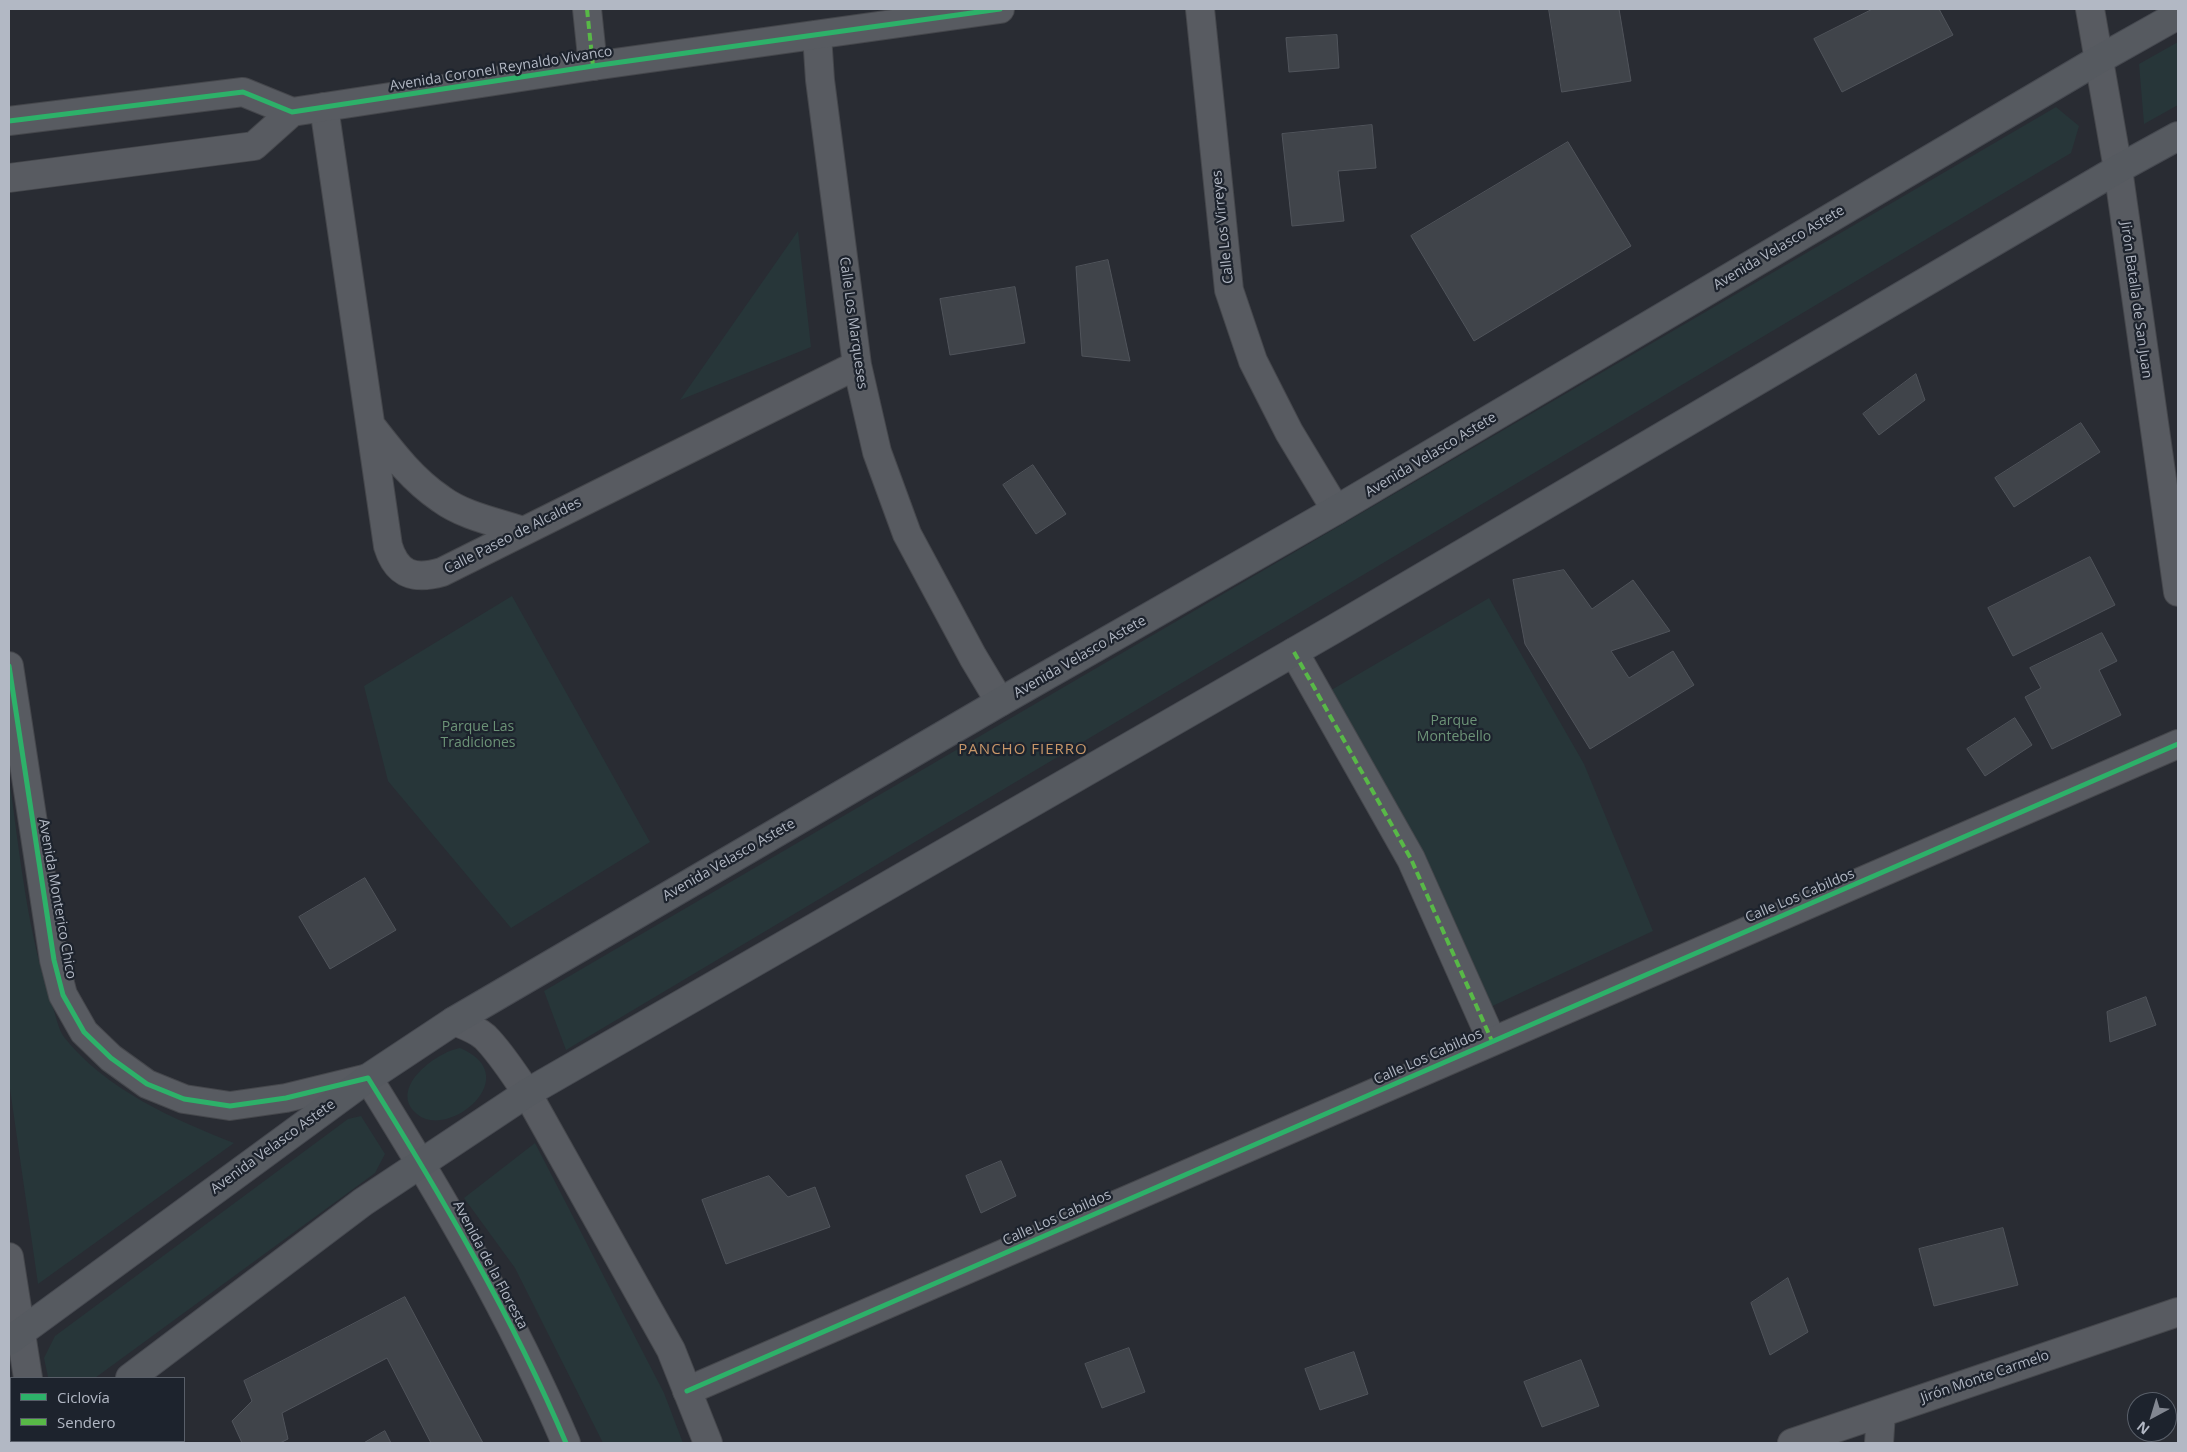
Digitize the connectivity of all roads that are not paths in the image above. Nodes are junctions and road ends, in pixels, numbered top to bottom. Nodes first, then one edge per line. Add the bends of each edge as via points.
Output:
1 (587, 9) edge
2 (1000, 9) edge
3 (1200, 9) edge
4 (2090, 9) edge
5 (2178, 15) edge
6 (817, 35) junction
7 (2098, 60) junction
8 (593, 66) junction
9 (324, 107) junction
10 (292, 112) junction
11 (9, 121) edge
12 (2178, 136) edge
13 (2118, 169) junction
14 (9, 178) edge
15 (857, 365) junction
16 (371, 425) junction
17 (1336, 510) junction
18 (523, 531) junction
19 (2178, 592) edge
20 (1294, 652) junction
21 (9, 666) edge
22 (1000, 702) junction
23 (2178, 744) edge
24 (454, 1021) junction
25 (1492, 1041) junction
26 (368, 1078) junction
27 (526, 1093) junction
28 (421, 1162) junction
29 (9, 1257) edge
30 (2178, 1312) edge
31 (14, 1336) edge
32 (28, 1377) edge
33 (131, 1377) edge
34 (687, 1391) junction
35 (1881, 1413) junction
36 (566, 1443) edge
37 (708, 1443) edge
38 (1792, 1443) edge
39 (1879, 1443) edge

1 - 8 street
2 - 6 street, Avenida Coronel Reynaldo Vivanco
3 - 17 street, Calle Los Virreyes via 1229,290 1253,361 1289,432
4 - 7 street, Jirón Batalla de San Juan
5 - 7 main road, Avenida Velasco Astete
6 - 8 street, Avenida Coronel Reynaldo Vivanco
6 - 15 street, Calle Los Marqueses
7 - 13 street, Jirón Batalla de San Juan
7 - 17 main road, Avenida Velasco Astete
8 - 9 street, Avenida Coronel Reynaldo Vivanco
9 - 10 street, Avenida Coronel Reynaldo Vivanco
9 - 16 street, Calle Paseo de Alcaldes
10 - 11 street via 243,92
10 - 14 street via 254,146
12 - 13 main road
13 - 19 street, Jirón Batalla de San Juan
13 - 20 main road
15 - 18 street, Calle Paseo de Alcaldes
15 - 22 street, Calle Los Marqueses via 877,452 907,534
16 - 18 street via 415,478 442,500 478,517
16 - 18 street, Calle Paseo de Alcaldes via 388,546 393,560 408,573 425,577 442,572
17 - 22 main road, Avenida Velasco Astete
20 - 25 street via 1411,859
20 - 27 main road
21 - 26 street, Avenida Monterico Chico via 54,960 63,995 84,1032 111,1058 147,1084 184,1100 230,1106 286,1098
22 - 24 main road, Avenida Velasco Astete
23 - 25 street, Calle Los Cabildos
24 - 26 main road, Avenida Velasco Astete
24 - 27 street via 484,1036
25 - 34 street, Calle Los Cabildos
26 - 28 street, Avenida de la Floresta
26 - 31 main road, Avenida Velasco Astete
27 - 28 main road
27 - 34 street via 671,1350
28 - 33 main road
28 - 36 street, Avenida de la Floresta via 541,1384
29 - 31 street
30 - 35 street, Jirón Monte Carmelo
31 - 32 street
34 - 37 street
35 - 38 street, Jirón Monte Carmelo
35 - 39 street

